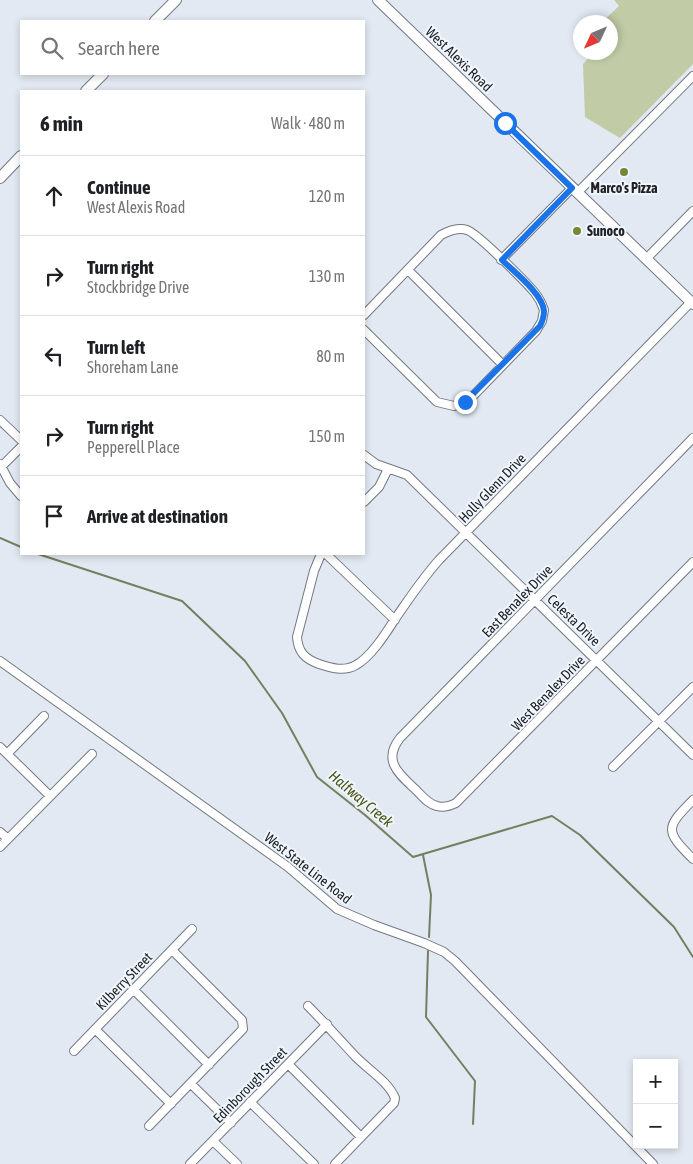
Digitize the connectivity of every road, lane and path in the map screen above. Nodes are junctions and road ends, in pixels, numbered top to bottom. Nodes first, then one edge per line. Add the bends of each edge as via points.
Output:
1 (176, 0) edge
2 (378, 0) edge
3 (156, 20) edge
4 (102, 75) edge
5 (693, 76) edge
6 (87, 90) edge
7 (20, 157) edge
8 (0, 178) edge
9 (575, 190) junction
10 (693, 211) edge
11 (646, 259) junction
12 (502, 260) junction
13 (408, 270) junction
14 (692, 303) edge
15 (365, 314) edge
16 (365, 331) edge
17 (503, 365) junction
18 (0, 420) edge
19 (693, 438) edge
20 (20, 439) edge
21 (20, 448) edge
22 (365, 456) edge
23 (1, 465) edge
24 (388, 470) junction
25 (20, 495) edge
26 (365, 501) edge
27 (466, 532) junction
28 (321, 555) edge
29 (327, 555) edge
30 (693, 562) edge
31 (535, 600) junction
32 (394, 620) junction
33 (597, 660) junction
34 (0, 661) edge
35 (693, 687) edge
36 (44, 716) dead end
37 (660, 721) junction
38 (0, 747) edge
39 (7, 754) junction
40 (92, 754) dead end
41 (693, 755) edge
42 (613, 767) dead end
43 (413, 787) joint
44 (50, 796) junction
45 (693, 800) edge
46 (0, 832) edge
47 (8, 839) junction
48 (0, 847) edge
49 (693, 859) edge
50 (192, 929) dead end
51 (172, 950) junction
52 (134, 990) junction
53 (308, 1006) dead end
54 (327, 1024) junction
55 (95, 1029) junction
56 (74, 1051) dead end
57 (288, 1064) junction
58 (210, 1065) junction
59 (191, 1084) junction
60 (250, 1102) junction
61 (171, 1104) junction
62 (231, 1122) junction
63 (150, 1126) dead end
64 (361, 1137) junction
65 (213, 1141) junction
66 (190, 1164) edge
67 (237, 1164) edge
68 (314, 1164) edge
69 (335, 1164) edge
70 (653, 1164) edge

1 - 3 main road
2 - 9 main road, West Alexis Road
4 - 6 main road
5 - 9 street
7 - 8 main road
9 - 11 main road, West Alexis Road
9 - 12 street
10 - 11 street
11 - 14 main road, West Alexis Road
12 - 13 street via 468,230 460,229 442,235
12 - 17 street via 534,292 544,310 540,326
13 - 15 street
13 - 17 street
14 - 27 street, Holly Glenn Drive
16 - 17 street via 437,402 447,405 465,402
18 - 20 street
19 - 31 street, East Benalex Drive
21 - 23 street
22 - 24 street, Celesta Drive
23 - 25 street
24 - 26 street via 380,487
24 - 27 street, Celesta Drive via 407,475
27 - 31 street, Celesta Drive
27 - 32 street, Holly Glenn Drive via 429,571
28 - 32 street, Holly Glenn Drive via 297,637 300,651 310,661 335,669 356,665
29 - 32 street
30 - 33 street, West Benalex Drive
31 - 33 street, Celesta Drive
31 - 43 street, East Benalex Drive via 396,744 392,755 395,768
33 - 37 street, Celesta Drive
33 - 43 street, West Benalex Drive via 456,803 444,807 431,804
34 - 70 street, West State Line Road via 274,857 337,909 444,952
35 - 37 street
36 - 39 street
37 - 41 street, Celesta Drive
37 - 42 street
38 - 39 street
39 - 44 street
40 - 44 street
44 - 47 street
45 - 49 street via 672,824 674,838
46 - 47 street
47 - 48 street
50 - 51 street, Kilberry Street
51 - 52 street, Kilberry Street
51 - 58 street via 244,1024 244,1029
52 - 55 street, Kilberry Street
52 - 58 street
53 - 54 street
54 - 57 street, Edinborough Street
54 - 64 street via 395,1098 394,1103
55 - 56 street, Kilberry Street
55 - 61 street
57 - 60 street, Edinborough Street
57 - 64 street
58 - 59 street
59 - 61 street
59 - 62 street
60 - 62 street, Edinborough Street
60 - 68 street
61 - 63 street
62 - 65 street, Edinborough Street
64 - 69 street
65 - 66 street, Edinborough Street
65 - 67 street

